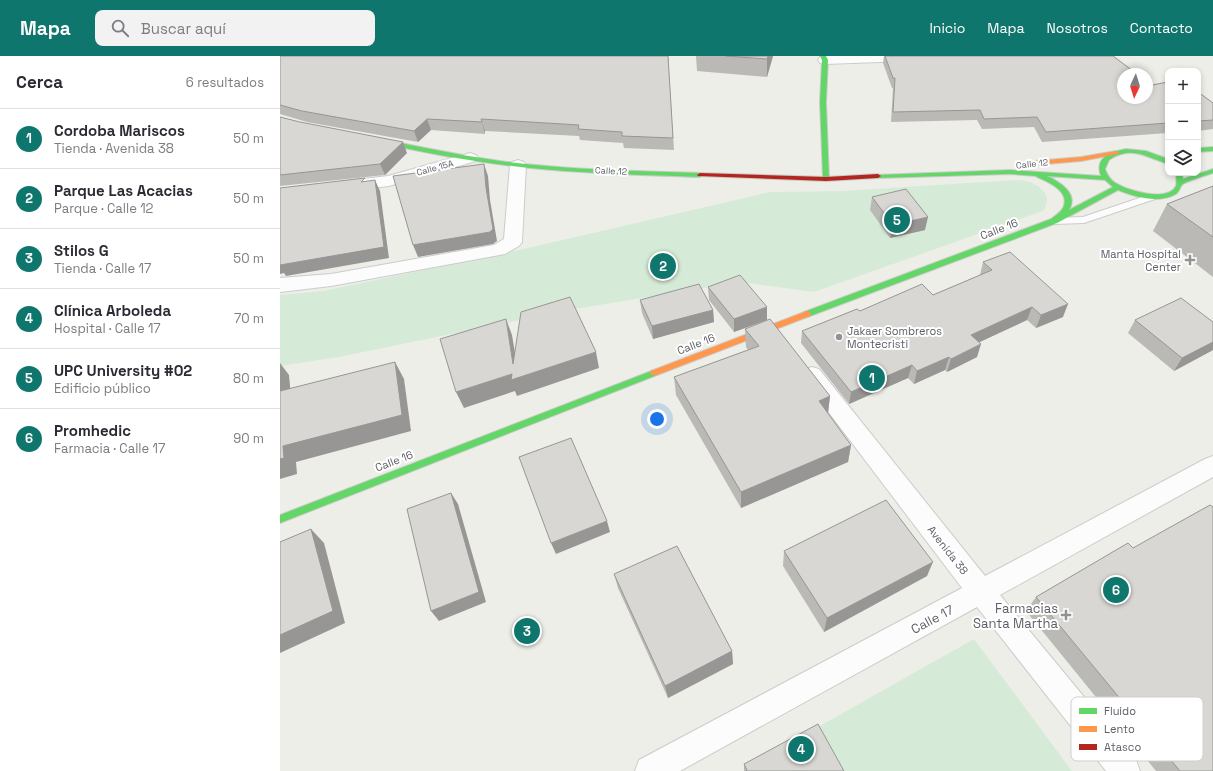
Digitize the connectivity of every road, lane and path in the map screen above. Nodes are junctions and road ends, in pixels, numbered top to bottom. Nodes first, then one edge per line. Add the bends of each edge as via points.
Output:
1 (936, 56) edge
2 (824, 58) edge
3 (368, 139) edge
4 (1213, 149) edge
5 (1165, 150) edge
6 (1201, 150) edge
7 (1132, 151) junction
8 (1116, 153) junction
9 (470, 158) junction
10 (1165, 160) edge
11 (518, 165) junction
12 (1213, 171) edge
13 (947, 173) junction
14 (1030, 173) junction
15 (1181, 177) edge
16 (1106, 178) junction
17 (826, 180) junction
18 (335, 187) edge
19 (1118, 187) junction
20 (1152, 197) junction
21 (1054, 221) junction
22 (280, 285) edge
23 (800, 359) edge
24 (1213, 466) edge
25 (280, 519) edge
26 (980, 592) junction
27 (1071, 704) edge
28 (1117, 761) edge
29 (650, 771) edge
30 (1125, 771) edge

1 - 2 street
2 - 17 main road
3 - 9 main road, Calle 12
4 - 6 main road
5 - 7 main road
7 - 8 main road, Calle 12
7 - 10 main road
8 - 13 main road, Calle 12
8 - 16 main road via 1103,160 1101,166
9 - 11 main road, Calle 12
9 - 18 street, Calle 15A via 389,180
11 - 17 main road, Calle 12
11 - 22 street via 513,242 499,250 330,280
12 - 15 main road
13 - 14 main road, Calle 12
13 - 17 main road, Calle 12
14 - 16 main road, Calle 12
14 - 21 main road via 1053,181 1066,192 1067,206
15 - 20 main road via 1179,188 1173,193
16 - 19 main road
19 - 20 main road
19 - 21 main road, Calle 16
20 - 21 lane via 1084,220
21 - 25 main road, Calle 16 via 780,333
23 - 26 street, Avenida 38
24 - 26 street, Calle 17
26 - 27 street, Avenida 38
26 - 29 street, Calle 17
28 - 30 street, Avenida 38

